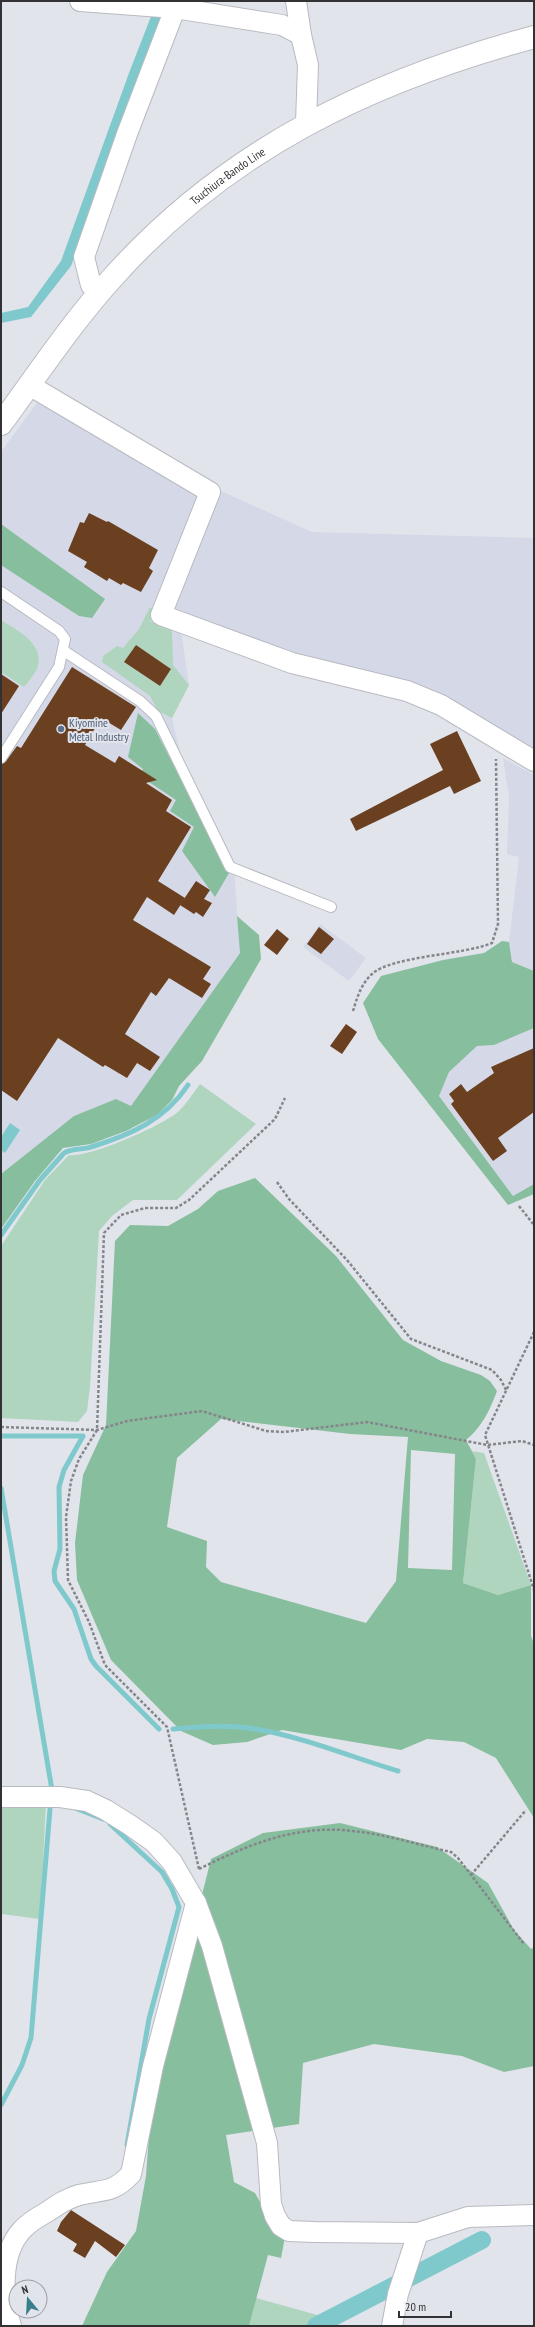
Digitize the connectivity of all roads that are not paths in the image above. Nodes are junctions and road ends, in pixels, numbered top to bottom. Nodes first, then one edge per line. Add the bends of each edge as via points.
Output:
1 (80, 1) edge
2 (296, 1) edge
3 (177, 4) edge
4 (301, 35) junction
5 (534, 37) edge
6 (306, 123) junction
7 (100, 293) junction
8 (29, 385) junction
9 (1, 424) edge
10 (1, 592) edge
11 (64, 651) junction
12 (1, 758) edge
13 (534, 761) edge
14 (331, 907) dead end
15 (1, 1797) edge
16 (196, 1903) junction
17 (534, 2215) edge
18 (418, 2233) junction
19 (11, 2326) edge
20 (392, 2326) edge

1 - 3 street
2 - 4 street
3 - 4 street via 282,25
3 - 7 street via 84,257 91,284
4 - 6 street via 308,65
5 - 6 main road, Tsuchiura-Bando Line via 407,77
6 - 7 main road, Tsuchiura-Bando Line via 238,166 174,216
7 - 8 main road, Tsuchiura-Bando Line via 65,334
8 - 9 main road, Tsuchiura-Bando Line
8 - 13 street via 210,492 161,615 292,663 407,691 441,704
10 - 11 lane via 59,631 65,639
11 - 12 lane via 59,666
11 - 14 lane via 140,701 156,716 230,868
15 - 16 street via 60,1797 87,1801 106,1810 154,1842 172,1862
16 - 18 street via 212,1946 267,2143 271,2204 281,2226 289,2231
16 - 19 street via 153,2066 131,2174 122,2184 112,2189 64,2201 21,2231 12,2244 7,2258 4,2282 6,2308
17 - 18 street via 468,2217
18 - 20 street via 398,2294

